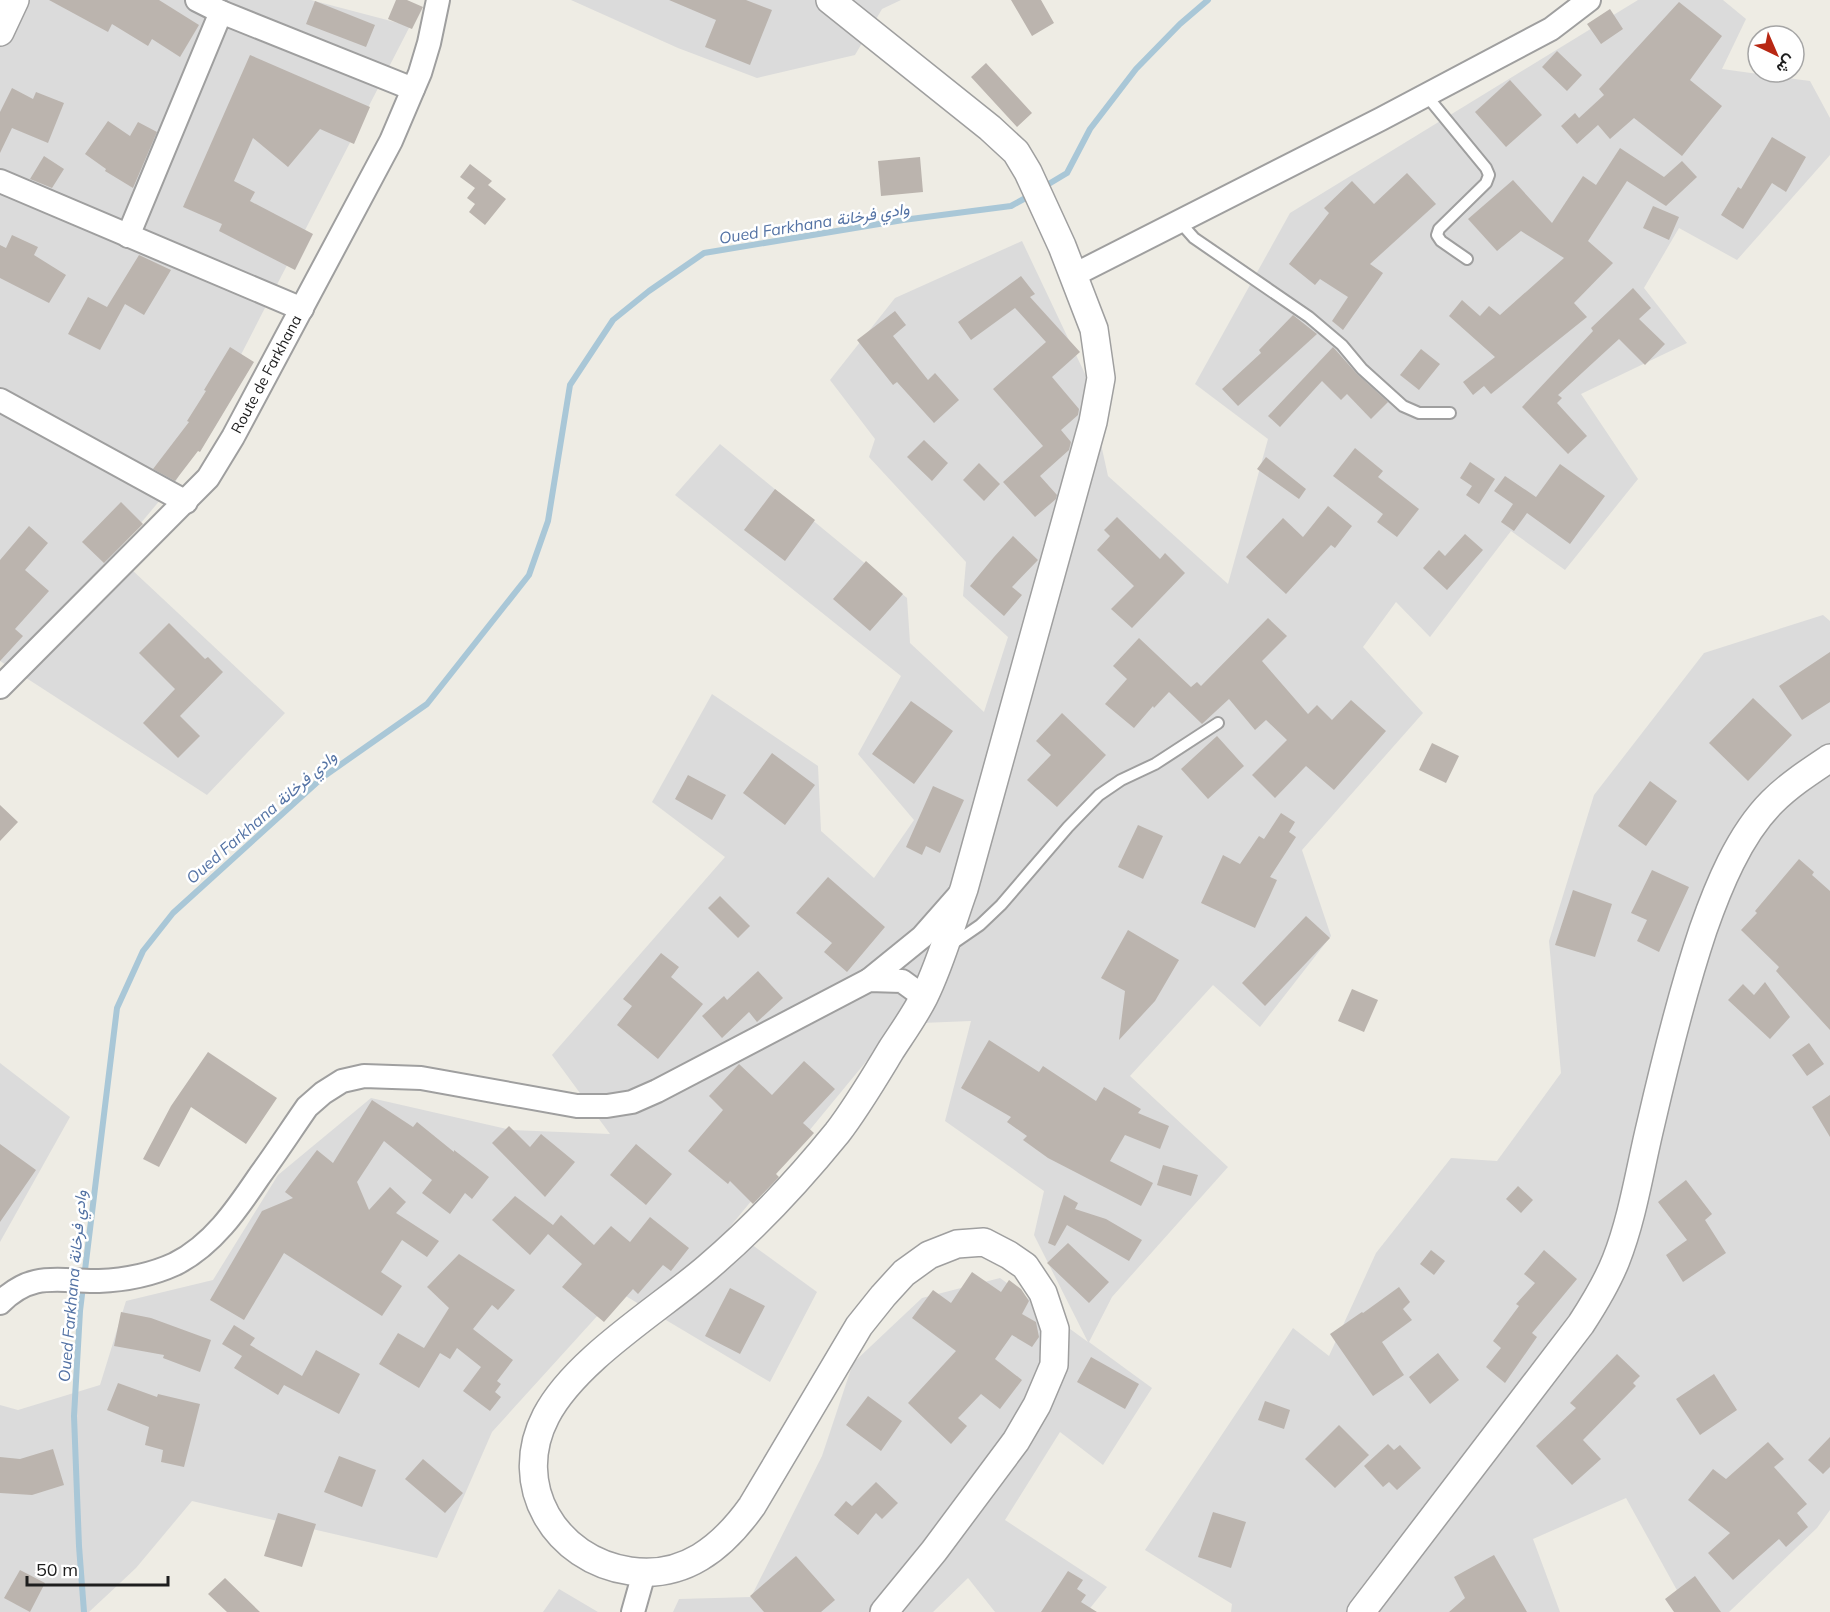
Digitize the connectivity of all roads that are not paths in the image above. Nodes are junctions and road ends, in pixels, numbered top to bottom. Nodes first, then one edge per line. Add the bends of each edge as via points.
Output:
1 (15, 0) edge
2 (196, 0) edge
3 (438, 0) edge
4 (830, 0) edge
5 (1588, 0) edge
6 (221, 12) junction
7 (0, 32) edge
8 (413, 89) junction
9 (1426, 95) junction
10 (0, 181) edge
11 (1179, 221) junction
12 (128, 236) junction
13 (1467, 259) dead end
14 (1074, 275) junction
15 (302, 309) junction
16 (0, 400) edge
17 (1450, 413) dead end
18 (186, 502) junction
19 (0, 687) edge
20 (1218, 723) dead end
21 (1830, 758) edge
22 (964, 889) junction
23 (943, 950) junction
24 (869, 980) junction
25 (924, 998) junction
26 (0, 1303) edge
27 (644, 1573) junction
28 (633, 1612) edge
29 (884, 1612) edge
30 (1361, 1612) edge

1 - 7 street
2 - 6 street
3 - 8 street, Route de Farkhana
4 - 14 street via 1016,152
5 - 9 street via 1551,29
6 - 8 street
6 - 12 street
8 - 15 street, Route de Farkhana via 391,141
9 - 11 street
9 - 13 lane via 1489,175 1486,183 1438,229 1441,241
10 - 12 street
11 - 14 street
11 - 17 lane via 1194,238 1309,317 1403,406 1419,413
12 - 15 street
14 - 22 street via 1094,329 1101,378 1093,422
15 - 18 street, Route de Farkhana via 208,478
16 - 18 street
18 - 19 street, Route de Farkhana
20 - 23 lane via 1099,795 1001,905
21 - 30 street via 1770,803 1722,878 1681,1001 1616,1260 1599,1296
22 - 23 street
22 - 24 street via 922,937
23 - 25 street
24 - 25 street via 902,981
24 - 26 street via 632,1102 577,1106 411,1078 364,1076 342,1081 307,1107 232,1215 194,1252 175,1264 129,1278 40,1280 21,1287
25 - 27 street via 865,1093 805,1170 706,1269 590,1363 562,1391 546,1416 535,1447 534,1477 540,1505 553,1527 594,1560
27 - 28 street
27 - 29 street via 672,1570 696,1560 736,1528 859,1326 904,1273 929,1255 957,1244 984,1242 1025,1266 1043,1293 1055,1329 1054,1365 1037,1406 1016,1441

